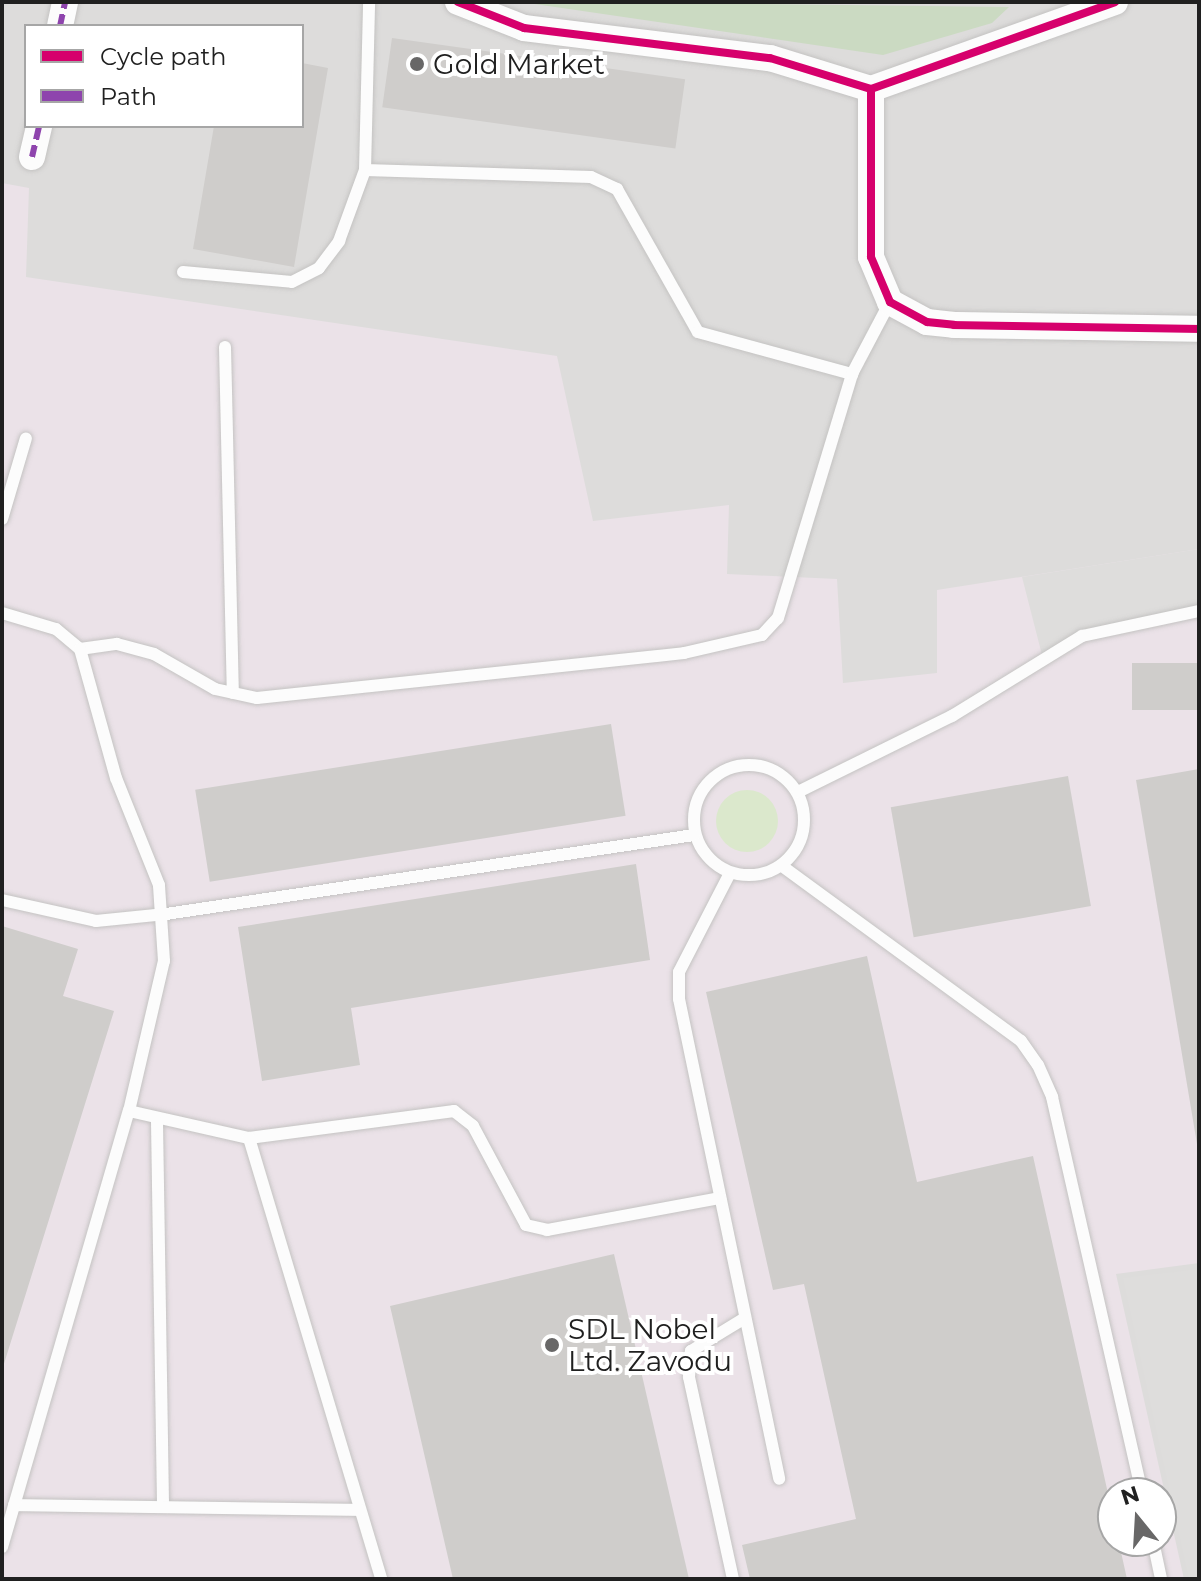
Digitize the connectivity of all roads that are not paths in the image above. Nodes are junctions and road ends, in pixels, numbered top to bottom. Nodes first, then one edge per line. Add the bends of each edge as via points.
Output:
1 (65, 2) edge
2 (369, 2) edge
3 (458, 2) edge
4 (1115, 2) edge
5 (60, 24) edge
6 (871, 89) junction
7 (39, 128) edge
8 (32, 157) dead end
9 (365, 170) junction
10 (183, 272) dead end
11 (890, 302) junction
12 (1199, 329) edge
13 (225, 347) dead end
14 (852, 374) junction
15 (26, 438) dead end
16 (2, 519) edge
17 (1199, 611) edge
18 (2, 613) edge
19 (80, 649) junction
20 (233, 693) junction
21 (798, 792) junction
22 (694, 835) junction
23 (782, 866) junction
24 (730, 873) junction
25 (2, 900) edge
26 (166, 914) junction
27 (129, 1111) junction
28 (157, 1122) junction
29 (249, 1138) junction
30 (720, 1198) junction
31 (745, 1318) junction
32 (1138, 1477) edge
33 (779, 1479) dead end
34 (163, 1504) junction
35 (14, 1505) junction
36 (359, 1510) junction
37 (2, 1547) edge
38 (1156, 1557) edge
39 (381, 1579) edge
40 (733, 1579) edge
41 (1161, 1579) edge

1 - 5 street
2 - 9 lane
3 - 6 street via 524,28 770,58
4 - 6 street
6 - 11 street via 871,257
7 - 8 street
9 - 10 lane via 339,241 319,268 292,282
9 - 14 lane via 591,177 617,189 698,332
11 - 12 street via 927,322 954,325
11 - 14 lane
13 - 20 lane
14 - 20 lane via 794,576 778,618 762,635 684,653 306,697
15 - 16 lane
17 - 21 lane via 1082,636 952,716
18 - 19 lane via 56,629
19 - 20 lane via 117,644 154,654
19 - 26 lane via 116,778
21 - 22 lane via 779,773 754,764 727,768 705,784 693,808
21 - 23 lane via 805,819 800,845
22 - 24 lane via 707,859
22 - 26 lane
23 - 24 lane via 757,876
23 - 32 lane via 1021,1041 1038,1065 1052,1097
24 - 30 lane via 679,972
25 - 26 lane via 96,921
26 - 27 lane via 164,961
27 - 28 lane
27 - 35 lane
28 - 29 lane
28 - 34 lane
29 - 30 lane via 454,1111 473,1126 526,1225 547,1230
29 - 36 lane
30 - 31 lane
31 - 33 lane
31 - 40 lane via 691,1351 689,1377
34 - 35 lane
34 - 36 lane
35 - 37 lane
36 - 39 lane
38 - 41 lane

